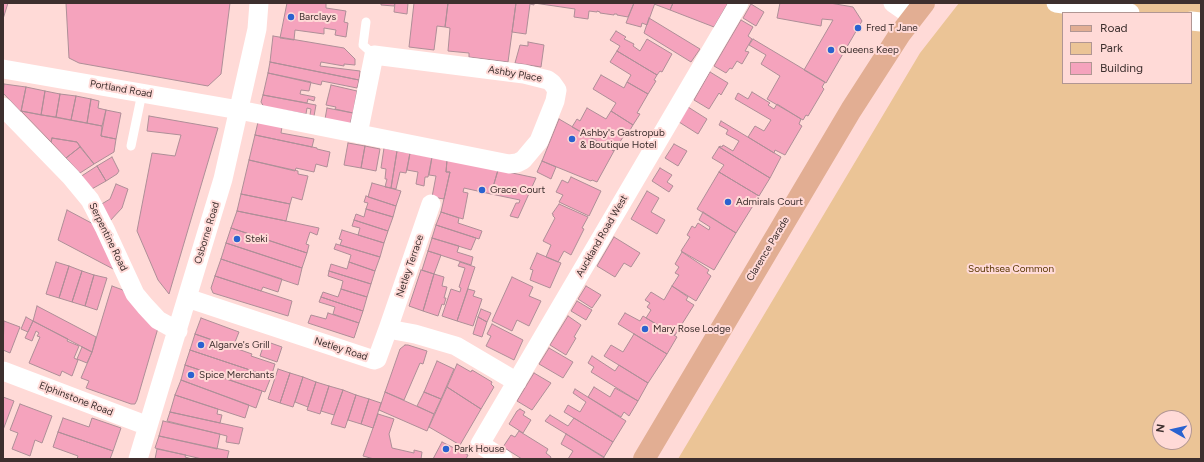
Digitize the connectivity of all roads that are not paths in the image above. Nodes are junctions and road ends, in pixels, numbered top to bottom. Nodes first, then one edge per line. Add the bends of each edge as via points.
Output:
1 (259, 3) edge
2 (739, 3) edge
3 (893, 3) edge
4 (1056, 3) edge
5 (919, 10) edge
6 (1123, 12) edge
7 (366, 22) dead end
8 (374, 55) junction
9 (3, 69) edge
10 (142, 93) junction
11 (3, 107) edge
12 (240, 110) junction
13 (358, 134) junction
14 (131, 146) dead end
15 (432, 204) dead end
16 (187, 298) junction
17 (388, 329) junction
18 (178, 331) junction
19 (3, 371) edge
20 (516, 382) junction
21 (148, 426) junction
22 (138, 459) edge
23 (503, 459) edge
24 (644, 459) edge

1 - 12 street, Osborne Road via 257,29
2 - 20 street, Auckland Road West
3 - 5 street
4 - 6 street
5 - 24 main road, Clarence Parade via 900,34 851,110
7 - 8 lane via 363,45
8 - 13 street
8 - 13 street, Ashby Place via 535,76 552,83 557,95 539,141 528,155 517,163 509,164
9 - 10 street, Portland Road
10 - 12 street, Portland Road
10 - 14 lane
11 - 18 street, Serpentine Road via 90,200 135,294 158,320
12 - 13 street, Ashby Place
12 - 16 street, Osborne Road via 223,179
15 - 17 street, Netley Terrace
16 - 17 street, Netley Road via 374,360 378,359
16 - 18 street, Osborne Road
17 - 20 street via 456,346
18 - 21 street, Osborne Road
19 - 21 street, Elphinstone Road
20 - 23 street, Auckland Road West via 480,444
21 - 22 street, Osborne Road

